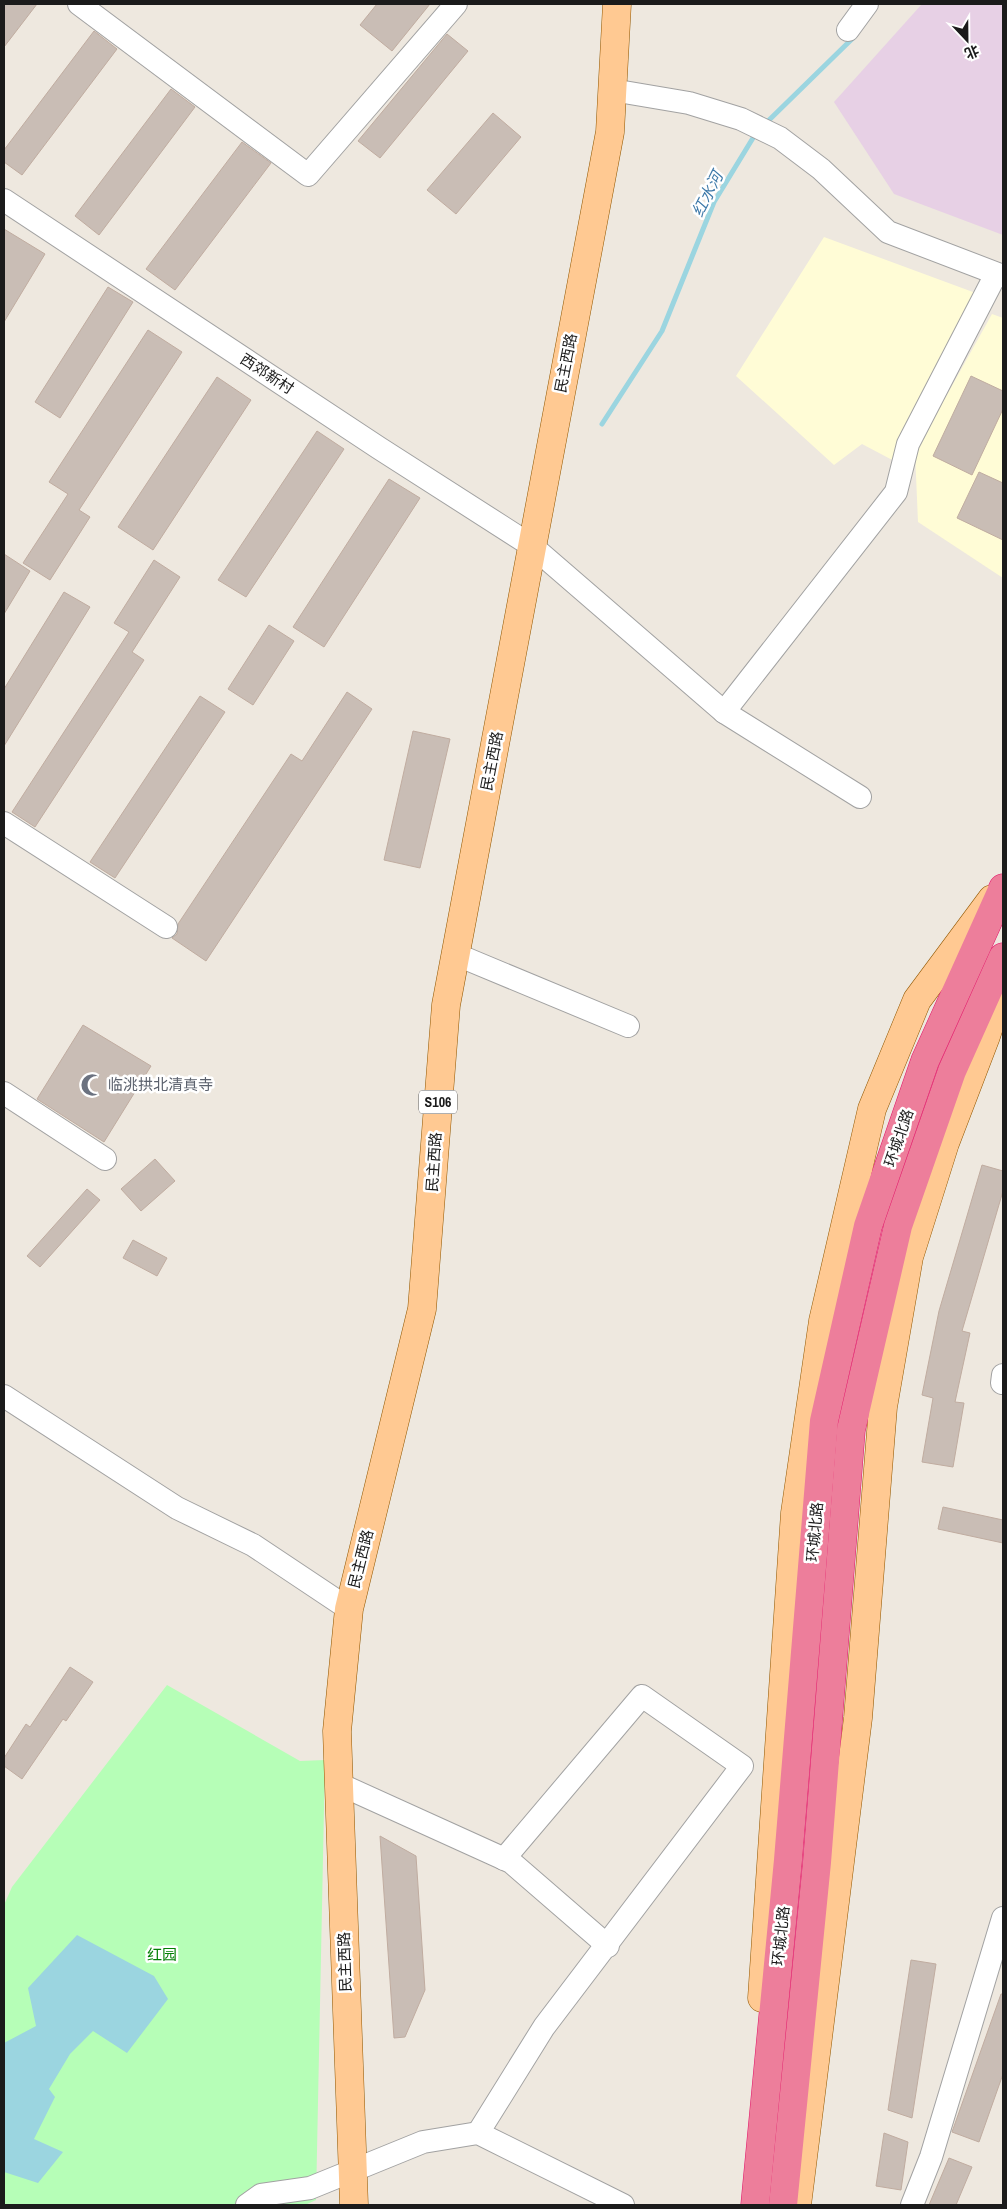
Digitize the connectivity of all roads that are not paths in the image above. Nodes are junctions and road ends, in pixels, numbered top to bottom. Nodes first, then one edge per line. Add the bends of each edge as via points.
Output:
1 (80, 4) edge
2 (456, 4) edge
3 (617, 4) edge
4 (867, 4) edge
5 (848, 30) dead end
6 (612, 90) junction
7 (4, 200) edge
8 (999, 275) edge
9 (532, 546) junction
10 (724, 712) junction
11 (860, 797) dead end
12 (4, 824) edge
13 (1003, 883) edge
14 (1003, 888) edge
15 (166, 927) dead end
16 (455, 954) junction
17 (1003, 957) edge
18 (1003, 984) edge
19 (628, 1026) dead end
20 (4, 1093) edge
21 (105, 1159) dead end
22 (1003, 1376) edge
23 (1003, 1383) edge
24 (4, 1396) edge
25 (349, 1609) junction
26 (339, 1784) junction
27 (504, 1859) junction
28 (1003, 1918) edge
29 (608, 1946) junction
30 (478, 2133) junction
31 (353, 2171) junction
32 (247, 2205) edge
33 (354, 2205) edge
34 (623, 2205) edge
35 (744, 2205) edge
36 (755, 2205) edge
37 (783, 2205) edge
38 (797, 2205) edge
39 (912, 2205) edge

1 - 2 street via 308,175
3 - 6 main road, 民主西路 / S106
4 - 5 street
6 - 8 street via 689,103 742,119 780,138 821,169 888,232
6 - 9 main road, 民主西路 / S106 via 610,132
7 - 9 street, 西郊新村
8 - 10 street via 908,444 896,492
9 - 10 street, 西郊新村
9 - 16 main road, 民主西路 / S106
10 - 11 street, 西郊新村
12 - 15 street
13 - 35 main road via 917,1000 876,1100 823,1321 795,1513 763,1987
14 - 36 highway, 环城北路 via 925,1061 868,1226 824,1420 789,1850
16 - 19 street
16 - 25 main road, 民主西路 / S106 via 446,1005 422,1309
17 - 37 highway, 环城北路 via 952,1071 898,1226 851,1430 817,1862
18 - 38 main road via 945,1143 909,1257 883,1407 858,1718
20 - 21 street
22 - 23 street
24 - 25 street via 177,1508 253,1545
25 - 26 main road, 民主西路 / S106 via 337,1731
26 - 27 street
26 - 31 main road, 民主西路 / S106
27 - 29 street
27 - 29 street via 642,1696 742,1766
28 - 39 street via 931,2157
29 - 30 street via 544,2027
30 - 31 street via 423,2142
30 - 34 street
31 - 32 street via 310,2188 261,2195
31 - 33 main road, 民主西路 / S106

